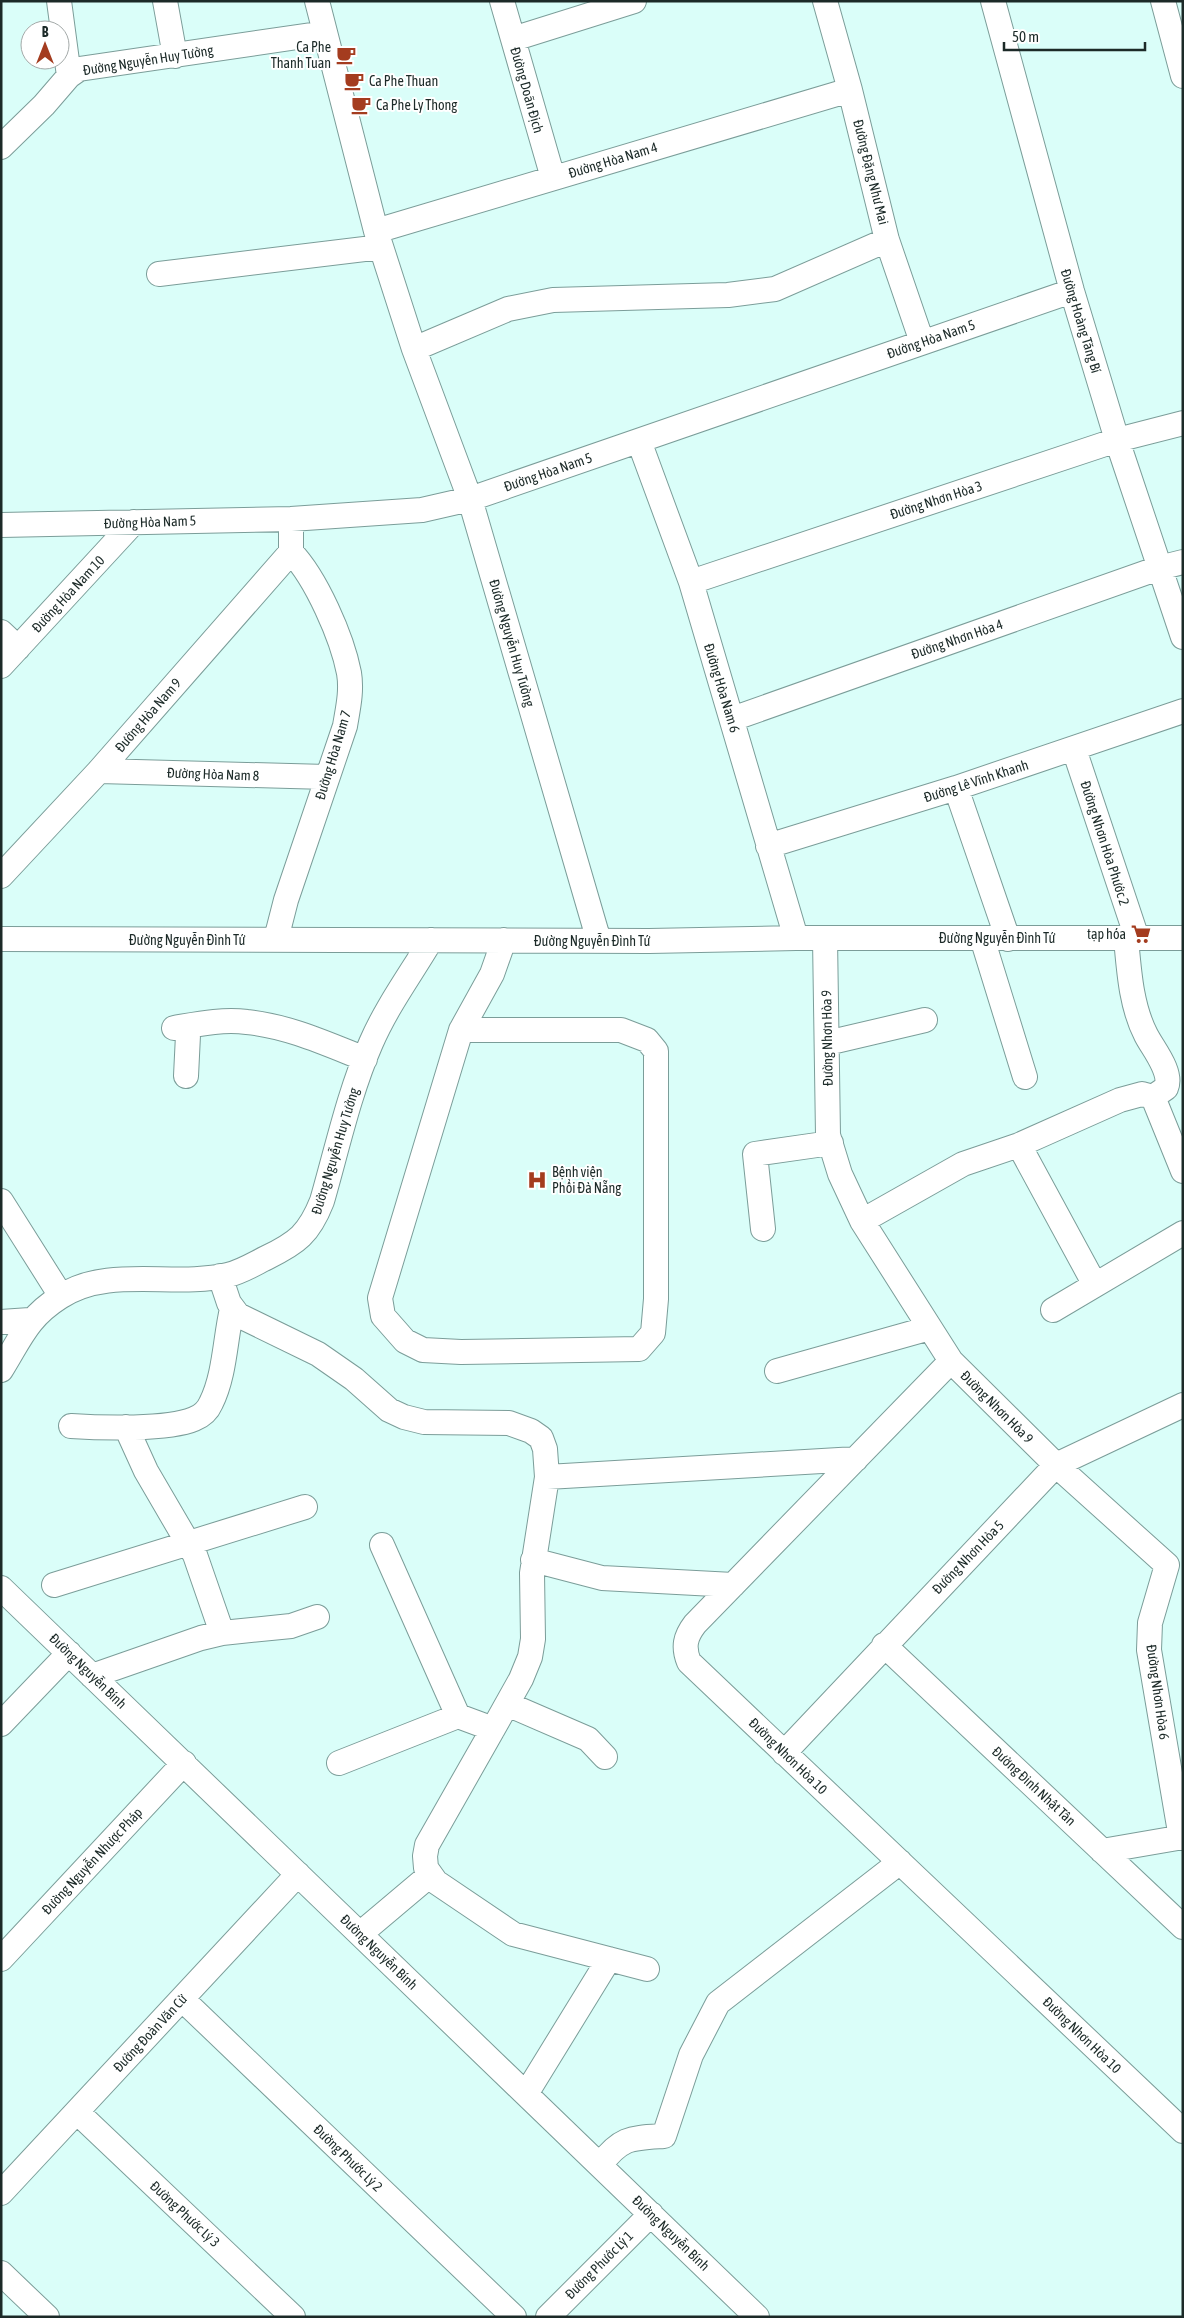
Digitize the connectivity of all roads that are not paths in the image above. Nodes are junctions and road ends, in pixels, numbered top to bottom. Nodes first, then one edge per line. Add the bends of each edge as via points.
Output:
1 (59, 1) edge
2 (165, 1) edge
3 (316, 1) edge
4 (502, 1) edge
5 (634, 1) edge
6 (826, 1) edge
7 (993, 1) edge
8 (1163, 1) edge
9 (325, 33) junction
10 (512, 39) junction
11 (175, 56) junction
12 (69, 76) junction
13 (1183, 76) edge
14 (850, 90) junction
15 (1, 147) edge
16 (553, 178) junction
17 (379, 239) junction
18 (887, 240) junction
19 (159, 274) dead end
20 (1072, 291) junction
21 (922, 342) junction
22 (414, 349) junction
23 (1183, 423) edge
24 (639, 440) junction
25 (1117, 440) junction
26 (470, 499) junction
27 (291, 519) junction
28 (134, 522) junction
29 (1, 525) edge
30 (292, 552) junction
31 (1183, 562) edge
32 (1159, 568) junction
33 (690, 582) junction
34 (1, 632) edge
35 (1183, 637) edge
36 (18, 648) junction
37 (1, 666) edge
38 (1183, 711) edge
39 (732, 719) junction
40 (1074, 748) junction
41 (99, 771) junction
42 (327, 777) junction
43 (956, 788) junction
44 (768, 846) junction
45 (1, 876) edge
46 (796, 938) junction
47 (825, 938) junction
48 (982, 938) junction
49 (1131, 938) junction
50 (1183, 938) edge
51 (276, 939) junction
52 (1008, 939) junction
53 (1, 940) edge
54 (431, 940) junction
55 (504, 940) junction
56 (599, 941) junction
57 (924, 1020) dead end
58 (461, 1030) junction
59 (827, 1043) junction
60 (365, 1059) junction
61 (186, 1076) dead end
62 (1025, 1077) dead end
63 (1153, 1097) junction
64 (830, 1143) junction
65 (1019, 1145) junction
66 (1183, 1170) edge
67 (1, 1201) edge
68 (862, 1221) junction
69 (763, 1229) dead end
70 (1183, 1233) edge
71 (220, 1276) junction
72 (1095, 1285) junction
73 (60, 1296) junction
74 (232, 1309) junction
75 (1053, 1310) dead end
76 (30, 1320) junction
77 (1, 1322) edge
78 (930, 1328) junction
79 (951, 1361) junction
80 (1, 1370) edge
81 (777, 1371) dead end
82 (1183, 1405) edge
83 (71, 1426) dead end
84 (126, 1427) junction
85 (856, 1459) junction
86 (1056, 1465) junction
87 (547, 1477) junction
88 (305, 1507) dead end
89 (188, 1543) junction
90 (382, 1545) dead end
91 (533, 1560) junction
92 (1175, 1561) edge
93 (54, 1585) dead end
94 (733, 1585) junction
95 (1, 1588) edge
96 (317, 1617) dead end
97 (222, 1633) junction
98 (884, 1645) junction
99 (69, 1653) junction
100 (92, 1676) junction
101 (507, 1704) junction
102 (458, 1716) junction
103 (1, 1724) edge
104 (493, 1730) junction
105 (784, 1753) junction
106 (605, 1757) dead end
107 (184, 1763) junction
108 (339, 1763) dead end
109 (1182, 1837) edge
110 (1102, 1851) junction
111 (900, 1862) junction
112 (298, 1874) junction
113 (430, 1875) junction
114 (1183, 1926) edge
115 (360, 1934) junction
116 (1, 1959) edge
117 (609, 1959) junction
118 (647, 1969) dead end
119 (182, 1999) junction
120 (526, 2094) junction
121 (77, 2112) junction
122 (1183, 2131) edge
123 (600, 2165) junction
124 (1, 2193) edge
125 (651, 2214) junction
126 (1, 2273) edge
127 (47, 2317) edge
128 (293, 2317) edge
129 (514, 2317) edge
130 (548, 2317) edge
131 (756, 2317) edge

1 - 12 street
2 - 11 street
3 - 9 street, Đường Nguyễn Huy Tưởng
4 - 10 street, Đường Doãn Địch
5 - 10 street
6 - 14 street, Đường Đặng Như Mai
7 - 20 street, Đường Hoàng Tăng Bí
8 - 13 street
9 - 11 street, Đường Nguyễn Huy Tưởng
9 - 17 street, Đường Nguyễn Huy Tưởng
10 - 16 street, Đường Doãn Địch
11 - 12 street, Đường Nguyễn Huy Tưởng via 80,69
12 - 15 street, Đường Nguyễn Huy Tưởng
14 - 16 street, Đường Hòa Nam 4
14 - 18 street, Đường Đặng Như Mai
16 - 17 street, Đường Hòa Nam 4
17 - 19 street, Đường Hòa Nam 4
17 - 22 street, Đường Nguyễn Huy Tưởng
18 - 21 street, Đường Đặng Như Mai
18 - 22 street via 775,290 728,295 553,300 508,309
20 - 21 street, Đường Hòa Nam 5
20 - 25 street, Đường Hoàng Tăng Bí
21 - 24 street, Đường Hòa Nam 5
22 - 26 street, Đường Nguyễn Huy Tưởng
23 - 25 street, Đường Nhơn Hòa 3
24 - 26 street, Đường Hòa Nam 5
24 - 33 street, Đường Hòa Nam 6
25 - 32 street, Đường Hoàng Tăng Bí
25 - 33 street, Đường Nhơn Hòa 3
26 - 27 street, Đường Hòa Nam 5 via 422,510
26 - 56 street, Đường Nguyễn Huy Tưởng
27 - 28 street, Đường Hòa Nam 5
27 - 30 street
28 - 29 street, Đường Hòa Nam 5
28 - 36 street, Đường Hòa Nam 10
30 - 41 street, Đường Hòa Nam 9
30 - 42 street, Đường Hòa Nam 7 via 315,584 348,672 350,699 345,726
31 - 32 street, Đường Nhơn Hòa 4
32 - 35 street, Đường Hoàng Tăng Bí
32 - 39 street, Đường Nhơn Hòa 4
33 - 39 street, Đường Hòa Nam 6
34 - 36 street
36 - 37 street, Đường Hòa Nam 10
38 - 40 street, Đường Lê Vĩnh Khanh
39 - 44 street, Đường Hòa Nam 6
40 - 43 street, Đường Lê Vĩnh Khanh
40 - 49 street, Đường Nhơn Hòa Phước 2
41 - 42 street, Đường Hòa Nam 8
41 - 45 street, Đường Hòa Nam 9
42 - 51 street, Đường Hòa Nam 7
43 - 44 street, Đường Lê Vĩnh Khanh
43 - 52 street
44 - 46 street, Đường Hòa Nam 6
46 - 47 street, Đường Nguyễn Đình Tứ
46 - 56 street, Đường Nguyễn Đình Tứ
47 - 48 street, Đường Nguyễn Đình Tứ
47 - 59 street, Đường Nhơn Hòa 9
48 - 52 street, Đường Nguyễn Đình Tứ
48 - 62 street
49 - 50 street, Đường Nguyễn Đình Tứ
49 - 52 street, Đường Nguyễn Đình Tứ
49 - 63 street, Đường Nhơn Hòa Phước 2 via 1130,978 1135,1003 1167,1079 1166,1088
51 - 53 street, Đường Nguyễn Đình Tứ
51 - 54 street, Đường Nguyễn Đình Tứ
54 - 55 street, Đường Nguyễn Đình Tứ
54 - 60 street, Đường Nguyễn Huy Tưởng via 384,1015
55 - 56 street, Đường Nguyễn Đình Tứ
55 - 58 street via 492,974
57 - 59 street
58 - 58 street via 380,1298 383,1316 405,1341 423,1350 639,1349 653,1333 656,1299 656,1051 647,1040 621,1030
59 - 64 street, Đường Nhơn Hòa 9
60 - 61 street via 302,1035 247,1022 207,1022 180,1027 188,1035
60 - 71 street, Đường Nguyễn Huy Tưởng via 315,1219 294,1244 238,1271
63 - 65 street via 1142,1094 1120,1100
63 - 66 street
64 - 68 street, Đường Nhơn Hòa 9 via 840,1174
64 - 69 street via 755,1154
65 - 68 street via 963,1164
65 - 72 street
67 - 73 street
68 - 78 street, Đường Nhơn Hòa 9
70 - 72 street
71 - 73 street, Đường Nguyễn Huy Tưởng via 114,1281 93,1284
71 - 74 street
72 - 75 street
73 - 76 street, Đường Nguyễn Huy Tưởng
74 - 84 street via 218,1383 211,1404 204,1413 182,1422
74 - 87 street via 238,1315 318,1354 354,1378 389,1410 404,1417 424,1422 509,1423 531,1430 541,1438 545,1449
76 - 77 street
76 - 80 street, Đường Nguyễn Huy Tưởng
78 - 79 street, Đường Nhơn Hòa 9
78 - 81 street
79 - 85 street, Đường Nhơn Hòa 10
79 - 86 street, Đường Nhơn Hòa 9
82 - 86 street, Đường Nhơn Hòa 5
83 - 84 street
84 - 89 street via 146,1471
85 - 87 street
85 - 94 street, Đường Nhơn Hòa 10
86 - 92 street, Đường Nhơn Hòa 9
86 - 98 street, Đường Nhơn Hòa 5
87 - 91 street
88 - 89 street
89 - 93 street
89 - 97 street
90 - 102 street
91 - 94 street via 602,1578
91 - 101 street via 532,1648 521,1679
92 - 109 street, Đường Nhơn Hòa 6 via 1150,1623 1149,1650
94 - 105 street, Đường Nhơn Hòa 10 via 688,1632 685,1653 689,1662
95 - 99 street, Đường Nguyễn Bính
96 - 97 street via 275,1629
97 - 100 street
98 - 105 street, Đường Nhơn Hòa 5
98 - 110 street, Đường Đinh Nhật Tân
99 - 100 street, Đường Nguyễn Bính
99 - 103 street
100 - 107 street, Đường Nguyễn Bính
101 - 104 street
101 - 106 street via 588,1739
102 - 104 street
102 - 108 street
104 - 113 street via 427,1845 426,1868
105 - 111 street, Đường Nhơn Hòa 10
107 - 112 street, Đường Nguyễn Bính
107 - 116 street, Đường Nguyễn Nhược Pháp
109 - 110 street
110 - 114 street, Đường Đinh Nhật Tân
111 - 122 street, Đường Nhơn Hòa 10
111 - 123 street via 718,2003 691,2055 664,2136 637,2138 614,2146
112 - 115 street, Đường Nguyễn Bính
112 - 119 street, Đường Đoàn Văn Cừ
113 - 115 street
113 - 117 street via 513,1934
115 - 120 street, Đường Nguyễn Bính
117 - 118 street
117 - 120 street
119 - 121 street, Đường Đoàn Văn Cừ
119 - 129 street, Đường Phước Lý 2
120 - 123 street, Đường Nguyễn Bính
121 - 124 street, Đường Đoàn Văn Cừ
121 - 128 street, Đường Phước Lý 3
123 - 125 street, Đường Nguyễn Bính
125 - 130 street, Đường Phước Lý 1
125 - 131 street, Đường Nguyễn Bính
126 - 127 street

